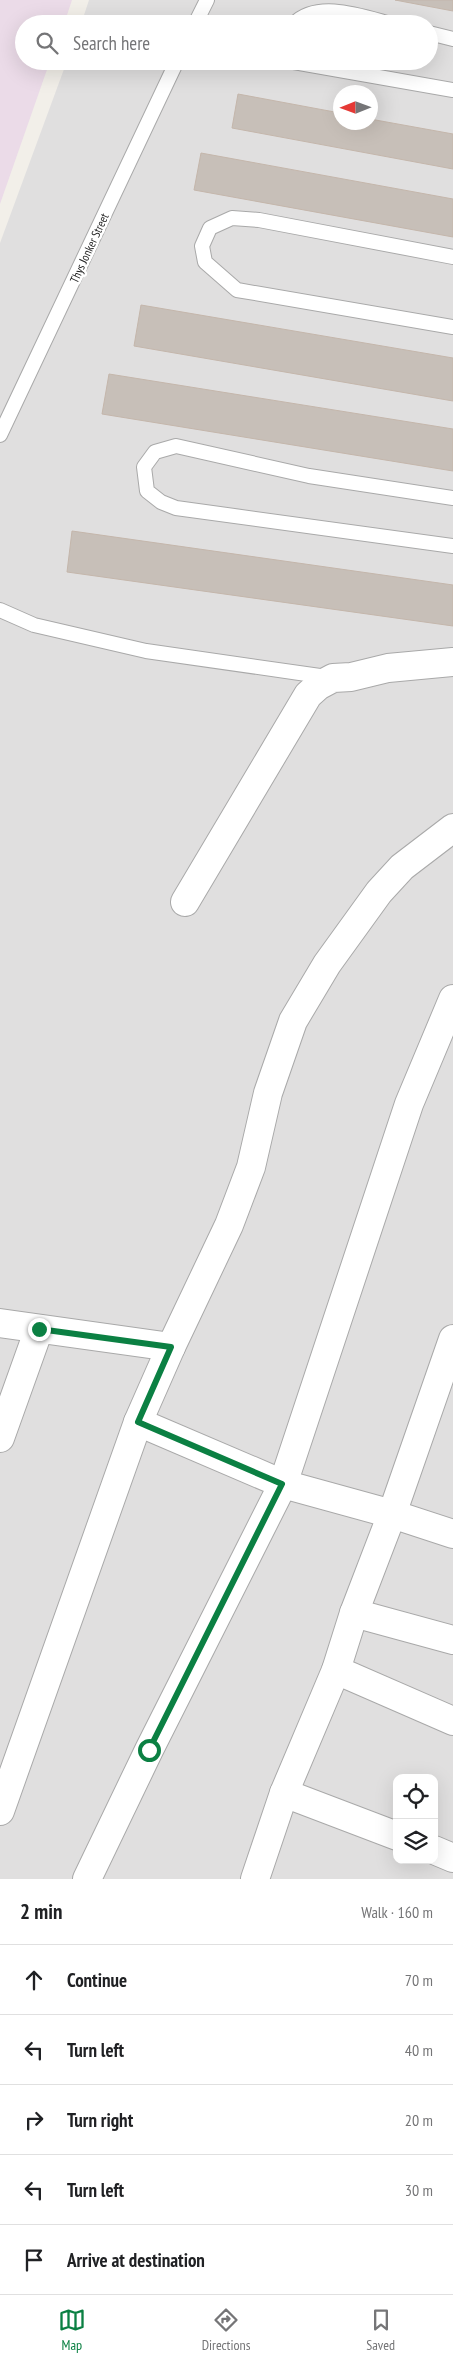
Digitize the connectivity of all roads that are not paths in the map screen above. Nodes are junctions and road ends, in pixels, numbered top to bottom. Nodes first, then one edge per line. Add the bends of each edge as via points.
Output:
1 (207, 0) edge
2 (200, 15) edge
3 (301, 15) edge
4 (357, 15) edge
5 (438, 35) edge
6 (453, 39) edge
7 (174, 70) edge
8 (339, 70) edge
9 (453, 90) edge
10 (453, 257) edge
11 (453, 327) edge
12 (0, 435) edge
13 (453, 498) edge
14 (453, 546) edge
15 (0, 610) edge
16 (453, 662) edge
17 (333, 678) junction
18 (453, 828) edge
19 (185, 902) dead end
20 (453, 999) edge
21 (0, 1323) edge
22 (39, 1329) junction
23 (453, 1339) edge
24 (171, 1347) junction
25 (138, 1422) junction
26 (0, 1438) edge
27 (282, 1484) junction
28 (392, 1514) junction
29 (453, 1534) edge
30 (354, 1613) junction
31 (453, 1640) edge
32 (336, 1670) junction
33 (453, 1722) edge
34 (284, 1793) junction
35 (0, 1811) edge
36 (393, 1834) edge
37 (438, 1852) edge
38 (453, 1858) edge
39 (87, 1879) edge
40 (255, 1879) edge

1 - 2 lane
3 - 4 lane via 326,7
5 - 6 lane
7 - 12 lane, Thys Jonker Street
8 - 9 lane
10 - 11 lane via 259,220 232,218 210,228 202,246 205,262 237,290
13 - 14 lane via 309,476 176,446 155,452 144,467 147,492 176,508
15 - 17 lane via 34,625 146,651
16 - 17 street via 388,668
17 - 19 street via 308,695
18 - 24 street via 402,867 379,892 327,964 293,1021 268,1093 251,1167 229,1226
20 - 27 street via 409,1104
21 - 22 street
22 - 24 street
22 - 26 street
23 - 28 street
24 - 25 street
25 - 27 street
25 - 35 street
27 - 28 street
27 - 39 street
28 - 29 street
28 - 30 street
30 - 31 street
30 - 32 street
32 - 33 street
32 - 34 street
34 - 36 street
34 - 40 street
37 - 38 street

